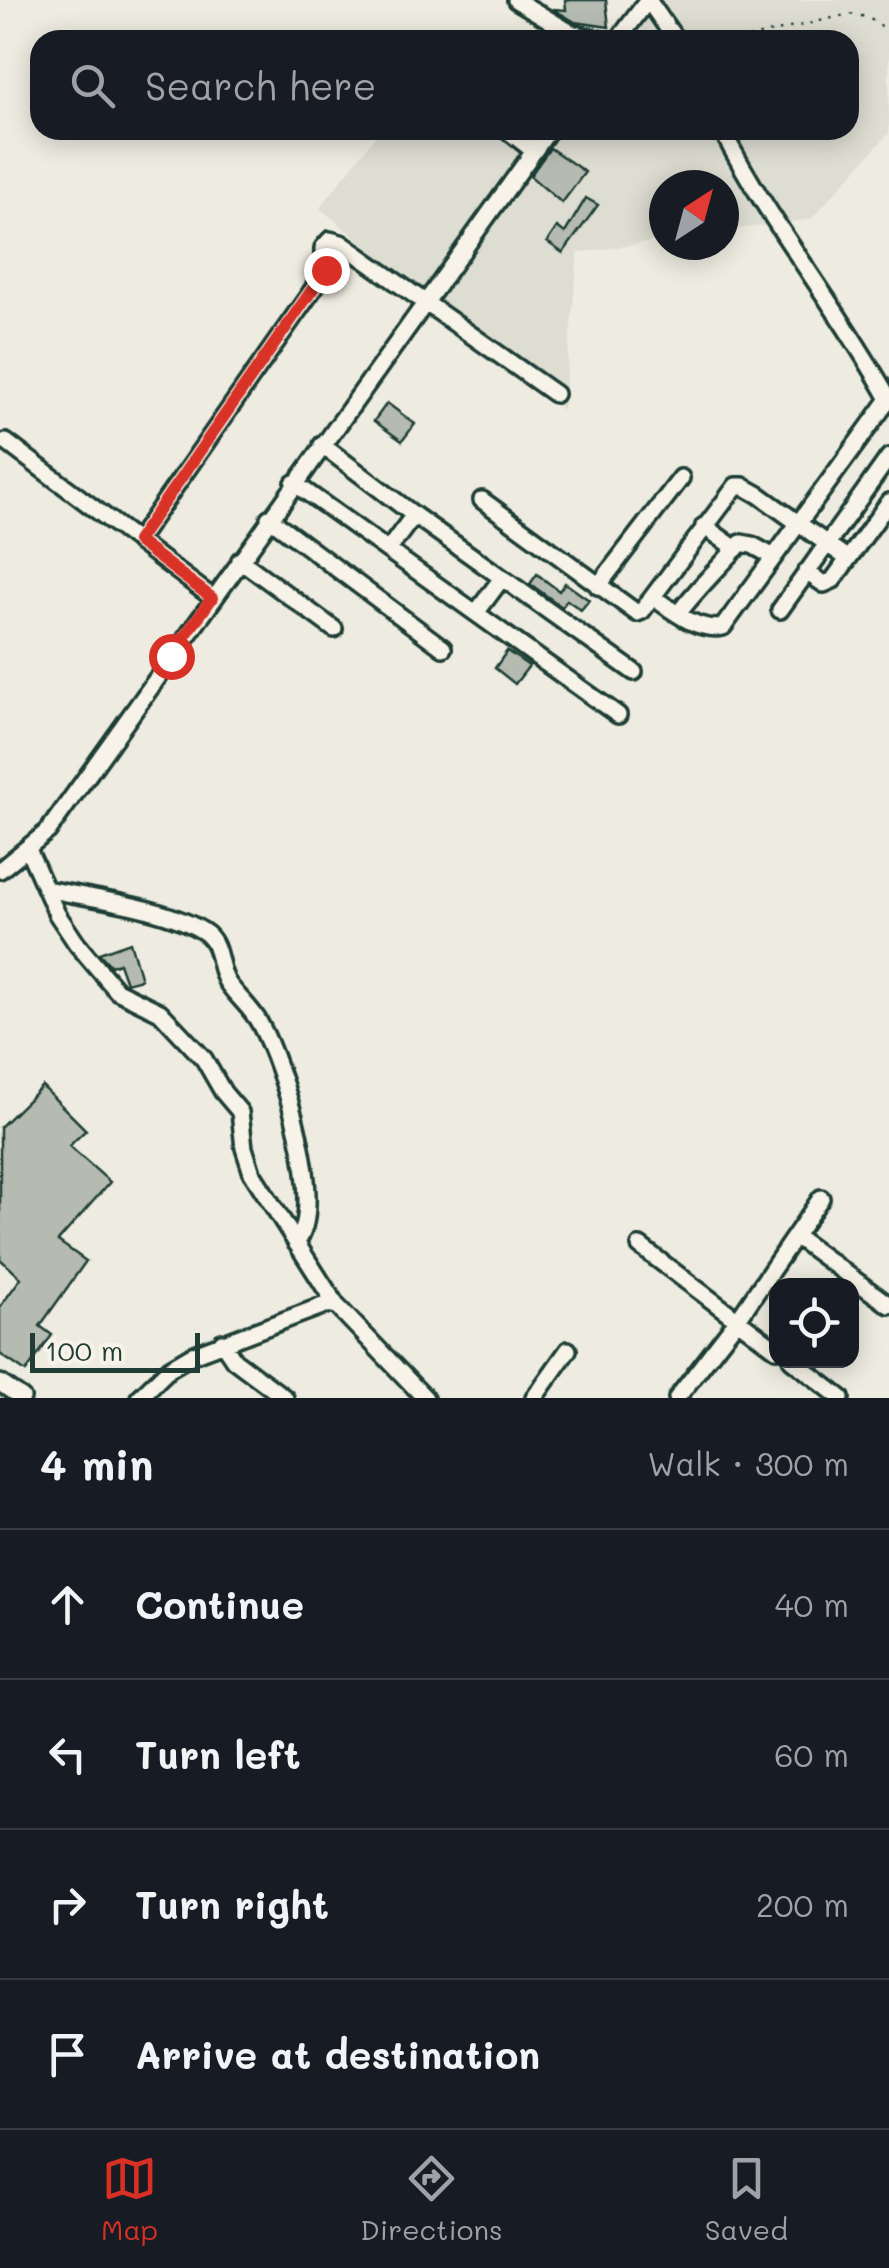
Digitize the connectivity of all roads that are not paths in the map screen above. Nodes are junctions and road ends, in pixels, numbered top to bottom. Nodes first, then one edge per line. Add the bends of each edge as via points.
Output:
1 (516, 0) edge
2 (566, 30) edge
3 (626, 30) edge
4 (669, 30) edge
5 (520, 140) edge
6 (542, 140) edge
7 (728, 140) edge
8 (534, 151) junction
9 (426, 302) junction
10 (555, 394) dead end
11 (889, 399) edge
12 (6, 442) dead end
13 (322, 446) junction
14 (889, 457) edge
15 (681, 478) dead end
16 (294, 483) junction
17 (482, 500) dead end
18 (889, 502) edge
19 (414, 515) junction
20 (269, 518) junction
21 (798, 524) junction
22 (704, 526) junction
23 (137, 541) junction
24 (826, 544) junction
25 (736, 549) junction
26 (388, 550) junction
27 (774, 557) junction
28 (681, 558) junction
29 (240, 560) junction
30 (848, 560) junction
31 (764, 572) junction
32 (806, 572) junction
33 (708, 576) junction
34 (502, 578) junction
35 (598, 586) junction
36 (792, 592) junction
37 (652, 597) junction
38 (212, 598) junction
39 (780, 610) dead end
40 (476, 613) junction
41 (678, 614) junction
42 (334, 629) dead end
43 (443, 648) dead end
44 (634, 672) dead end
45 (618, 715) dead end
46 (28, 850) junction
47 (0, 870) edge
48 (46, 890) junction
49 (821, 1198) dead end
50 (795, 1236) junction
51 (296, 1242) junction
52 (640, 1246) dead end
53 (336, 1305) junction
54 (889, 1305) edge
55 (738, 1320) junction
56 (222, 1342) junction
57 (769, 1344) edge
58 (568, 1350) dead end
59 (803, 1368) edge
60 (0, 1382) edge
61 (263, 1382) junction
62 (681, 1397) edge
63 (22, 1398) edge
64 (139, 1398) edge
65 (252, 1398) edge
66 (285, 1398) edge
67 (424, 1398) edge
68 (534, 1398) edge
69 (842, 1398) edge

1 - 2 street
3 - 4 street via 648,0
5 - 8 street
6 - 8 street
7 - 11 street
8 - 9 street
9 - 10 street
9 - 13 street
9 - 23 street via 341,243 326,243 323,275
11 - 21 street
12 - 23 street
13 - 16 street
13 - 19 street
14 - 24 street
15 - 35 street
16 - 20 street
16 - 26 street
17 - 35 street
18 - 30 street
19 - 26 street
19 - 34 street
20 - 29 street
20 - 43 street
21 - 22 street via 736,486
21 - 24 street
21 - 27 street
22 - 25 street
22 - 28 street
23 - 38 street
24 - 30 street
24 - 32 street
25 - 27 street via 746,543
25 - 33 street
26 - 40 street
27 - 31 street
28 - 33 street
28 - 37 street
29 - 38 street
29 - 42 street
30 - 32 street via 828,584
31 - 36 street
31 - 41 street via 719,629
32 - 36 street
33 - 41 street
34 - 40 street
34 - 44 street
35 - 37 street via 638,612
36 - 39 street
37 - 41 street
38 - 46 street
40 - 45 street
46 - 47 street
46 - 48 street
48 - 51 street via 66,931 116,992 160,1012 204,1058 240,1112 252,1172
48 - 51 street via 180,921 215,943 226,980 262,1026 303,1155 307,1218
49 - 50 street
50 - 54 street
50 - 55 street
51 - 53 street
52 - 55 street
53 - 56 street
53 - 67 street
55 - 57 street
55 - 62 street
56 - 61 street
56 - 64 street via 170,1368
58 - 68 street
59 - 69 street
60 - 63 street
61 - 65 street
61 - 66 street

